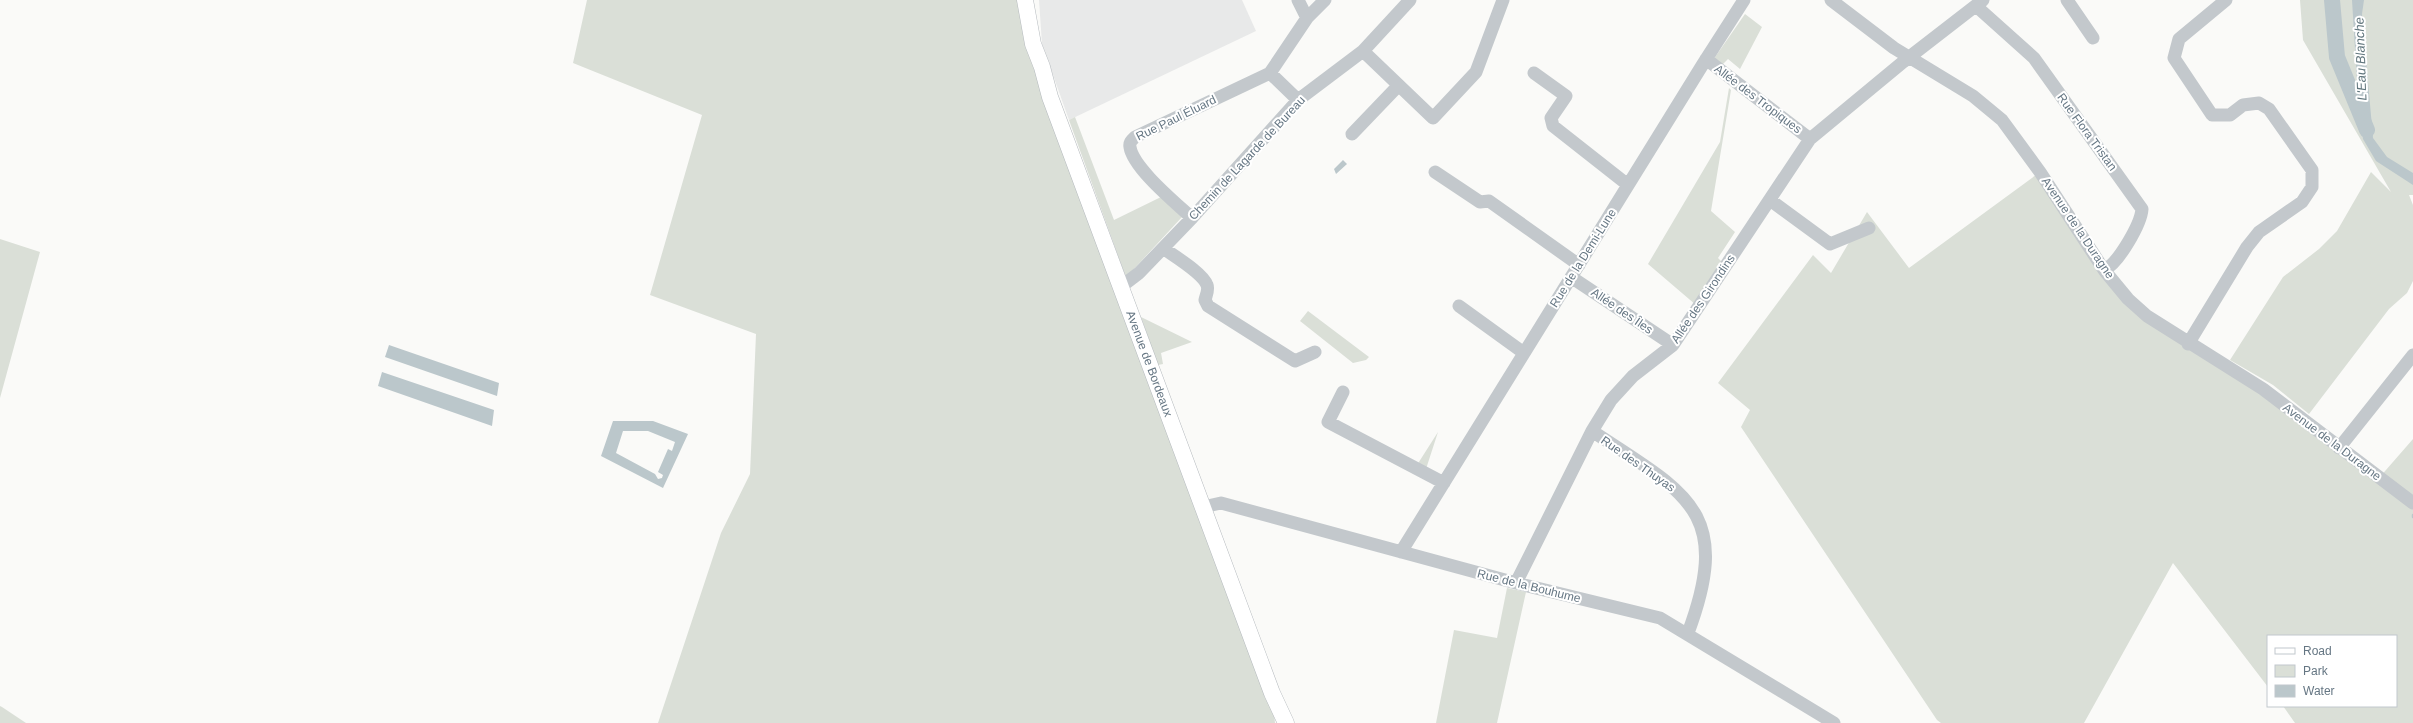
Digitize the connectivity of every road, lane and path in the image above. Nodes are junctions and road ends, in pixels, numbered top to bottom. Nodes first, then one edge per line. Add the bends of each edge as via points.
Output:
1 (1025, 0) edge
2 (1031, 0) edge
3 (1298, 0) edge
4 (1325, 0) edge
5 (1410, 0) edge
6 (1503, 0) edge
7 (1744, 0) edge
8 (1830, 0) edge
9 (2067, 0) edge
10 (2226, 0) edge
11 (1980, 3) edge
12 (1306, 18) junction
13 (2093, 38) dead end
14 (1363, 51) junction
15 (1909, 58) junction
16 (1042, 59) junction
17 (1706, 59) junction
18 (1270, 73) junction
19 (1534, 73) dead end
20 (1398, 86) junction
21 (1298, 100) junction
22 (1352, 134) dead end
23 (1810, 139) junction
24 (1435, 172) dead end
25 (1628, 185) junction
26 (1770, 200) junction
27 (1192, 218) junction
28 (1869, 228) dead end
29 (1163, 248) junction
30 (1579, 265) junction
31 (2104, 270) junction
32 (1571, 277) junction
33 (1122, 286) junction
34 (1459, 306) dead end
35 (2188, 344) junction
36 (1673, 345) junction
37 (1315, 352) dead end
38 (1524, 353) junction
39 (2413, 355) edge
40 (1343, 392) dead end
41 (1592, 431) junction
42 (2339, 448) junction
43 (1444, 483) junction
44 (2413, 503) edge
45 (1203, 507) junction
46 (1401, 552) junction
47 (1516, 583) junction
48 (1688, 633) junction
49 (1286, 723) edge
50 (1834, 723) edge

1 - 16 main road, Avenue de Bordeaux via 1033,44
2 - 16 main road, Avenue de Bordeaux
3 - 12 street
4 - 12 street
5 - 14 street, Chemin de Lagarde de Bureau
6 - 20 street via 1476,72 1434,118
7 - 17 street, Rue de la Demi-Lune
8 - 15 street, Avenue de la Duragne
9 - 13 street
10 - 35 street via 2179,39 2174,58 2212,115 2230,115 2243,104 2259,103 2269,109 2312,170 2312,186 2302,202 2259,232 2247,247
11 - 15 street, Allée des Girondins
11 - 31 street, Rue Flora Tristan via 2034,58 2142,209 2142,219 2119,255 2109,268
12 - 18 street
14 - 20 street
14 - 21 street, Chemin de Lagarde de Bureau
15 - 23 street, Allée des Girondins
15 - 31 street, Avenue de la Duragne via 1973,96 2002,120 2040,172
16 - 33 main road, Avenue de Bordeaux via 1050,97
17 - 23 street, Allée des Tropiques
17 - 25 street, Rue de la Demi-Lune
18 - 21 street
18 - 27 street, Rue Paul Éluard via 1131,141 1130,147 1139,165
19 - 25 street via 1566,96 1551,118 1552,126
20 - 22 street
21 - 27 street, Chemin de Lagarde de Bureau
23 - 26 street, Allée des Girondins
24 - 30 street via 1480,202 1489,200
25 - 30 street, Rue de la Demi-Lune
26 - 28 street via 1830,244
26 - 36 street, Allée des Girondins
27 - 29 street, Chemin de Lagarde de Bureau
29 - 33 street, Chemin de Lagarde de Bureau via 1140,273
29 - 37 street via 1202,276 1207,284 1205,300 1208,306 1295,361
30 - 32 street, Rue de la Demi-Lune
31 - 35 street, Avenue de la Duragne via 2128,299 2147,316
32 - 36 street, Allée des Îles
32 - 38 street, Rue de la Demi-Lune
33 - 45 main road, Avenue de Bordeaux
34 - 38 street
35 - 42 street, Avenue de la Duragne via 2263,390
36 - 41 street, Allée des Girondins via 1633,376 1610,400
38 - 43 street, Rue de la Demi-Lune
39 - 42 street
40 - 43 street via 1328,422
41 - 47 street, Allée des Girondins
41 - 48 street, Rue des Thuyas via 1674,488 1696,512 1704,537 1705,568 1702,590
42 - 44 street, Avenue de la Duragne
43 - 46 street, Rue de la Demi-Lune
45 - 46 street, Rue de la Bouhume via 1221,503
45 - 49 main road, Avenue de Bordeaux via 1272,693
46 - 47 street, Rue de la Bouhume
47 - 48 street, Rue de la Bouhume via 1660,618
48 - 50 street, Rue de la Bouhume

